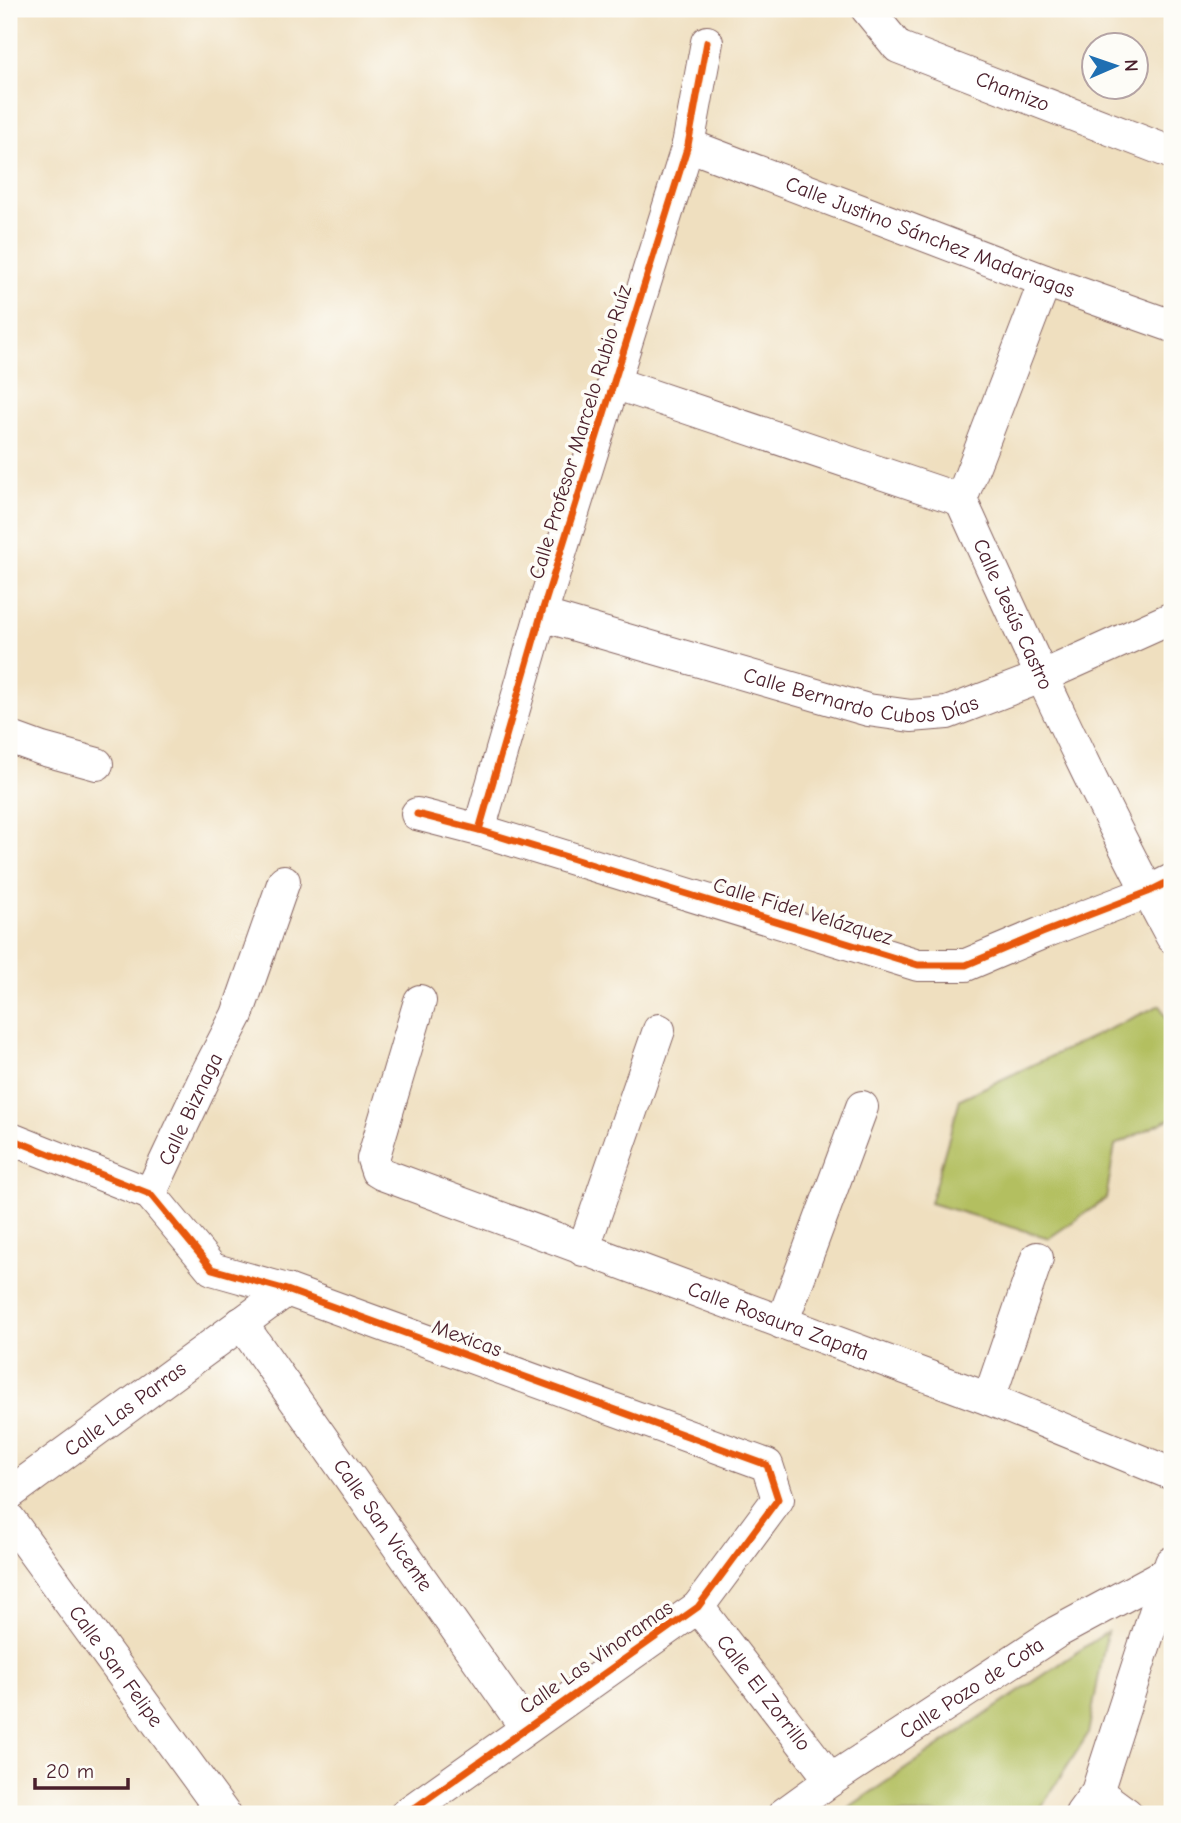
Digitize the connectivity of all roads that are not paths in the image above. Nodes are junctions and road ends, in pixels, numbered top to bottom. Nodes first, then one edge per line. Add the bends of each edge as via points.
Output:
1 (867, 9) edge
2 (707, 43) dead end
3 (688, 145) junction
4 (1172, 153) edge
5 (1045, 281) junction
6 (1172, 326) edge
7 (614, 383) junction
8 (961, 500) junction
9 (541, 615) junction
10 (1172, 618) edge
11 (1041, 677) junction
12 (9, 737) edge
13 (97, 764) dead end
14 (417, 814) dead end
15 (480, 830) junction
16 (284, 881) dead end
17 (1160, 886) edge
18 (1172, 937) edge
19 (420, 1001) dead end
20 (659, 1030) dead end
21 (862, 1107) dead end
22 (9, 1138) edge
23 (150, 1194) junction
24 (583, 1250) junction
25 (1037, 1258) dead end
26 (287, 1290) junction
27 (241, 1323) junction
28 (782, 1323) junction
29 (989, 1399) junction
30 (1172, 1474) edge
31 (9, 1494) edge
32 (778, 1499) joint
33 (9, 1519) edge
34 (1170, 1566) edge
35 (698, 1607) junction
36 (526, 1727) junction
37 (831, 1780) junction
38 (1089, 1803) edge
39 (224, 1814) edge
40 (406, 1814) edge
41 (784, 1814) edge
42 (1128, 1814) edge

1 - 4 street, Chamizo via 898,47
2 - 3 street, Calle Profesor Marcelo Rubio Ruíz
3 - 5 street, Calle Justino Sánchez Madariagas
3 - 7 street, Calle Profesor Marcelo Rubio Ruíz
5 - 6 street, Calle Justino Sánchez Madariagas
5 - 8 street
7 - 8 street
7 - 9 street, Calle Profesor Marcelo Rubio Ruíz
8 - 11 street, Calle Jesús Castro
9 - 11 street, Calle Bernardo Cubos Días via 868,710 911,716 947,713
9 - 15 street, Calle Profesor Marcelo Rubio Ruíz
10 - 11 street, Calle Bernardo Cubos Días
11 - 17 street, Calle Jesús Castro
12 - 13 street
14 - 15 street, Calle Fidel Velázquez
15 - 17 street, Calle Fidel Velázquez via 918,965 966,965
16 - 23 street, Calle Biznaga via 237,1015
17 - 18 street, Calle Jesús Castro
19 - 24 street, Calle Rosaura Zapata via 373,1159 377,1171
20 - 24 street
21 - 28 street
22 - 23 street
23 - 26 street, Mexicas via 212,1269
24 - 28 street, Calle Rosaura Zapata
25 - 29 street
26 - 27 street, Calle Las Parras
26 - 32 street, Mexicas via 767,1465
27 - 31 street, Calle Las Parras
27 - 36 street, Calle San Vicente
28 - 29 street, Calle Rosaura Zapata
29 - 30 street, Calle Rosaura Zapata
32 - 35 street, Calle Las Vinoramas
33 - 39 street, Calle San Felipe
34 - 37 street, Calle Pozo de Cota via 1058,1632
34 - 38 street
35 - 36 street, Calle Las Vinoramas
35 - 37 street, Calle El Zorrillo
36 - 40 street, Calle Las Vinoramas
37 - 41 street, Calle Pozo de Cota
38 - 42 street

